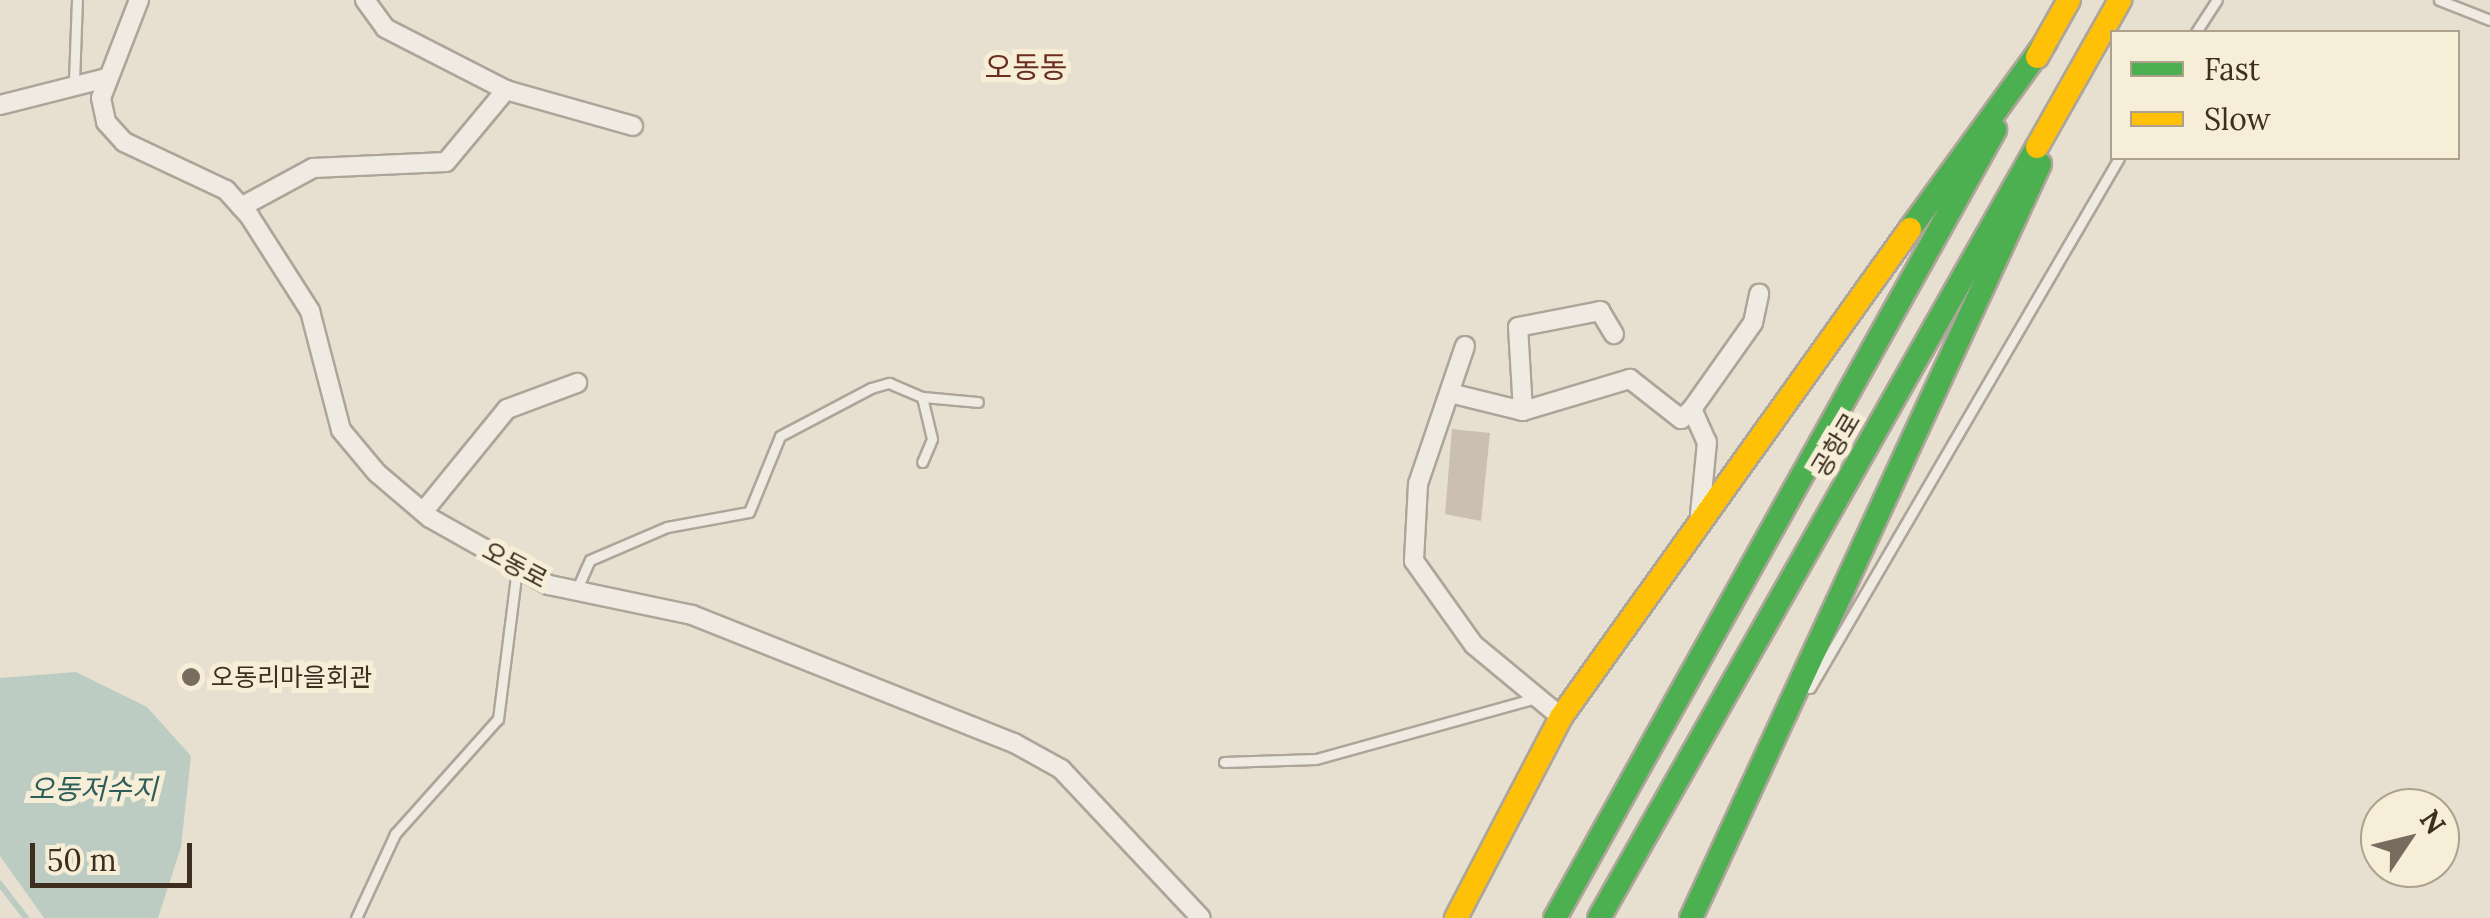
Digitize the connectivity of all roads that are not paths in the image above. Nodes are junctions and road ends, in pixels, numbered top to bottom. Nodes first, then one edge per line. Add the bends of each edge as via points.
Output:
1 (77, 0) edge
2 (138, 0) edge
3 (365, 0) edge
4 (2069, 0) edge
5 (2120, 0) edge
6 (2217, 0) edge
7 (2439, 0) edge
8 (2490, 20) edge
9 (2197, 30) edge
10 (2046, 42) junction
11 (2078, 76) junction
12 (107, 78) junction
13 (74, 81) junction
14 (506, 90) junction
15 (0, 106) edge
16 (633, 126) dead end
17 (2118, 160) edge
18 (240, 207) junction
19 (1759, 294) dead end
20 (1614, 334) dead end
21 (1465, 346) dead end
22 (577, 383) dead end
23 (1454, 394) junction
24 (922, 397) junction
25 (978, 402) dead end
26 (1692, 409) junction
27 (1523, 412) junction
28 (922, 462) dead end
29 (423, 512) junction
30 (1699, 520) junction
31 (518, 568) junction
32 (575, 594) junction
33 (1532, 699) junction
34 (1561, 717) junction
35 (1783, 728) junction
36 (1224, 762) dead end
37 (356, 918) edge
38 (1201, 918) edge
39 (1456, 918) edge
40 (1555, 918) edge
41 (1599, 918) edge
42 (1692, 918) edge

1 - 13 lane
2 - 12 street
3 - 14 street via 385,28
4 - 10 main road, 공항로
5 - 11 main road, 공항로
6 - 9 lane
7 - 8 lane
10 - 30 main road
10 - 40 main road, 공항로
11 - 35 main road
11 - 41 main road, 공항로
12 - 13 street
12 - 18 street, 오동로 via 106,122 124,142 226,190
13 - 15 street
14 - 16 street
14 - 18 street via 446,162 313,168
17 - 35 lane
18 - 29 street, 오동로 via 310,311 340,430
19 - 26 street via 1753,323
20 - 27 street via 1600,310 1518,327
21 - 23 street
22 - 29 street via 507,410
23 - 27 street
23 - 33 street via 1418,484 1414,560 1436,602
24 - 25 lane
24 - 28 lane via 932,439
24 - 32 lane via 889,383 802,423 770,448 749,512 682,523 590,560
26 - 27 street via 1682,419 1630,379
26 - 30 street via 1707,442
29 - 31 street, 오동로
30 - 34 main road
31 - 32 street, 오동로
31 - 37 lane via 498,718 395,834
32 - 38 street, 오동로 via 692,615 1014,743 1061,769
33 - 34 street
33 - 36 lane via 1316,760
34 - 39 main road
35 - 42 main road

